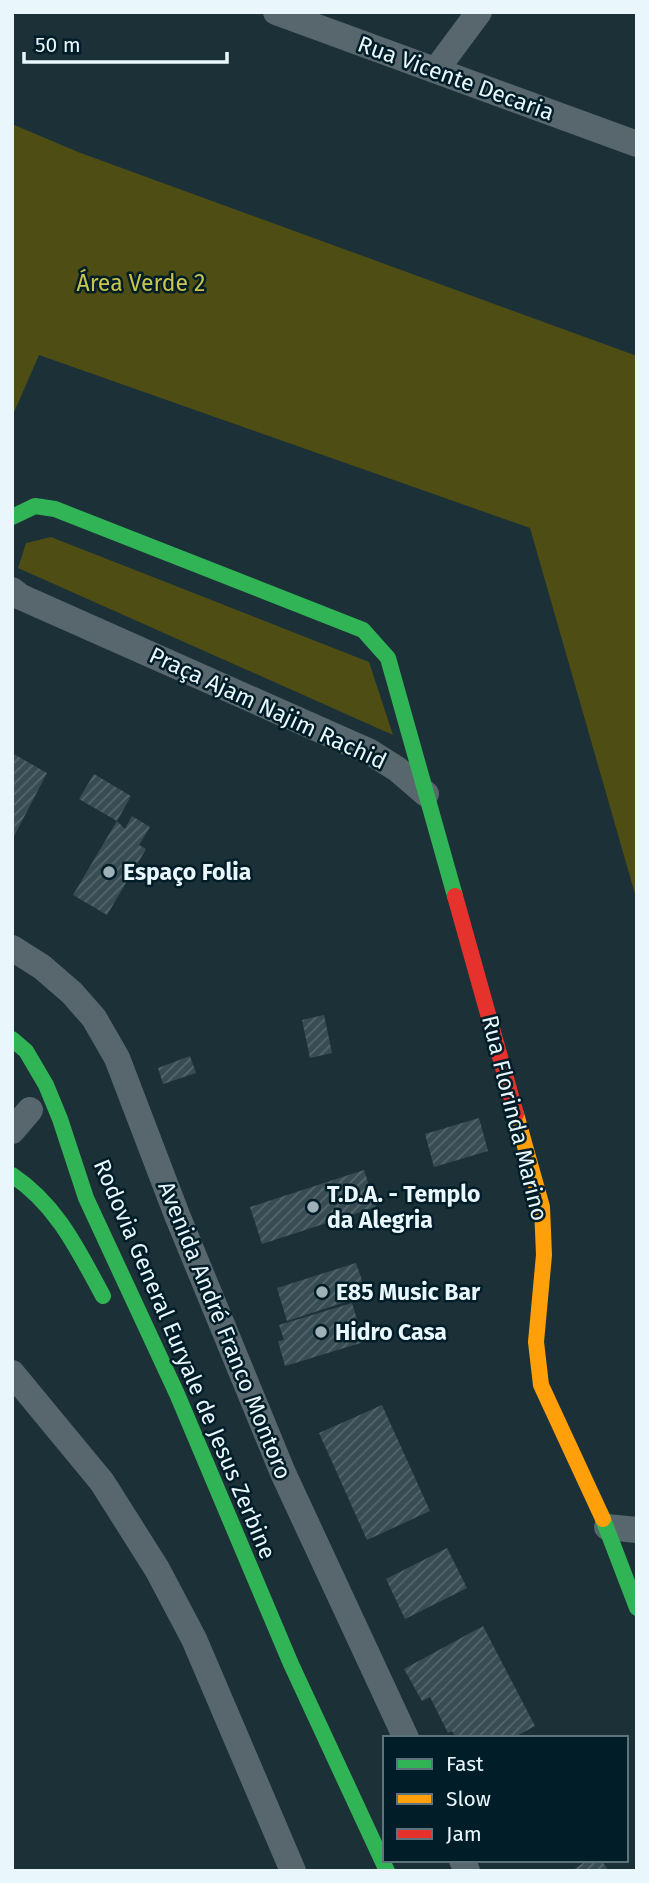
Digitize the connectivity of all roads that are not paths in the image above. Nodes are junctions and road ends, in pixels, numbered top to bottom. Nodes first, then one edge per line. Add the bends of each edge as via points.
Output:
1 (275, 12) edge
2 (479, 12) edge
3 (436, 70) junction
4 (637, 144) edge
5 (12, 517) edge
6 (12, 590) edge
7 (429, 797) junction
8 (12, 948) edge
9 (12, 1039) edge
10 (26, 1051) junction
11 (26, 1111) edge
12 (55, 1152) dead end
13 (12, 1175) edge
14 (86, 1198) junction
15 (69, 1209) dead end
16 (12, 1373) edge
17 (191, 1468) dead end
18 (607, 1527) junction
19 (637, 1530) edge
20 (637, 1608) edge
21 (291, 1664) junction
22 (405, 1736) edge
23 (293, 1871) edge
24 (387, 1871) edge

1 - 3 street, Rua Vicente Decaria
2 - 3 street
3 - 4 street, Rua Vicente Decaria
5 - 7 main road, Praça Ajam Najim Rachid via 35,506 55,509 363,631 388,658
6 - 7 street, Praça Ajam Najim Rachid via 370,752
7 - 18 main road, Rua Florinda Marino via 542,1207 544,1255 536,1342 541,1385
8 - 22 street, Avenida André Franco Montoro via 72,993 94,1018 117,1058 282,1473
9 - 10 main road, Rodovia General Euryale de Jesus Zerbine
10 - 11 main road
10 - 14 main road, Rodovia General Euryale de Jesus Zerbine via 60,1119
12 - 14 main road
13 - 15 main road via 55,1212 107,1303
14 - 21 main road, Rodovia General Euryale de Jesus Zerbine via 177,1394
16 - 23 street via 102,1482 158,1569 194,1639
17 - 21 main road, Rodovia General Euryale de Jesus Zerbine
18 - 19 street
18 - 20 main road, Rua Florinda Marino
21 - 24 main road, Rodovia General Euryale de Jesus Zerbine

